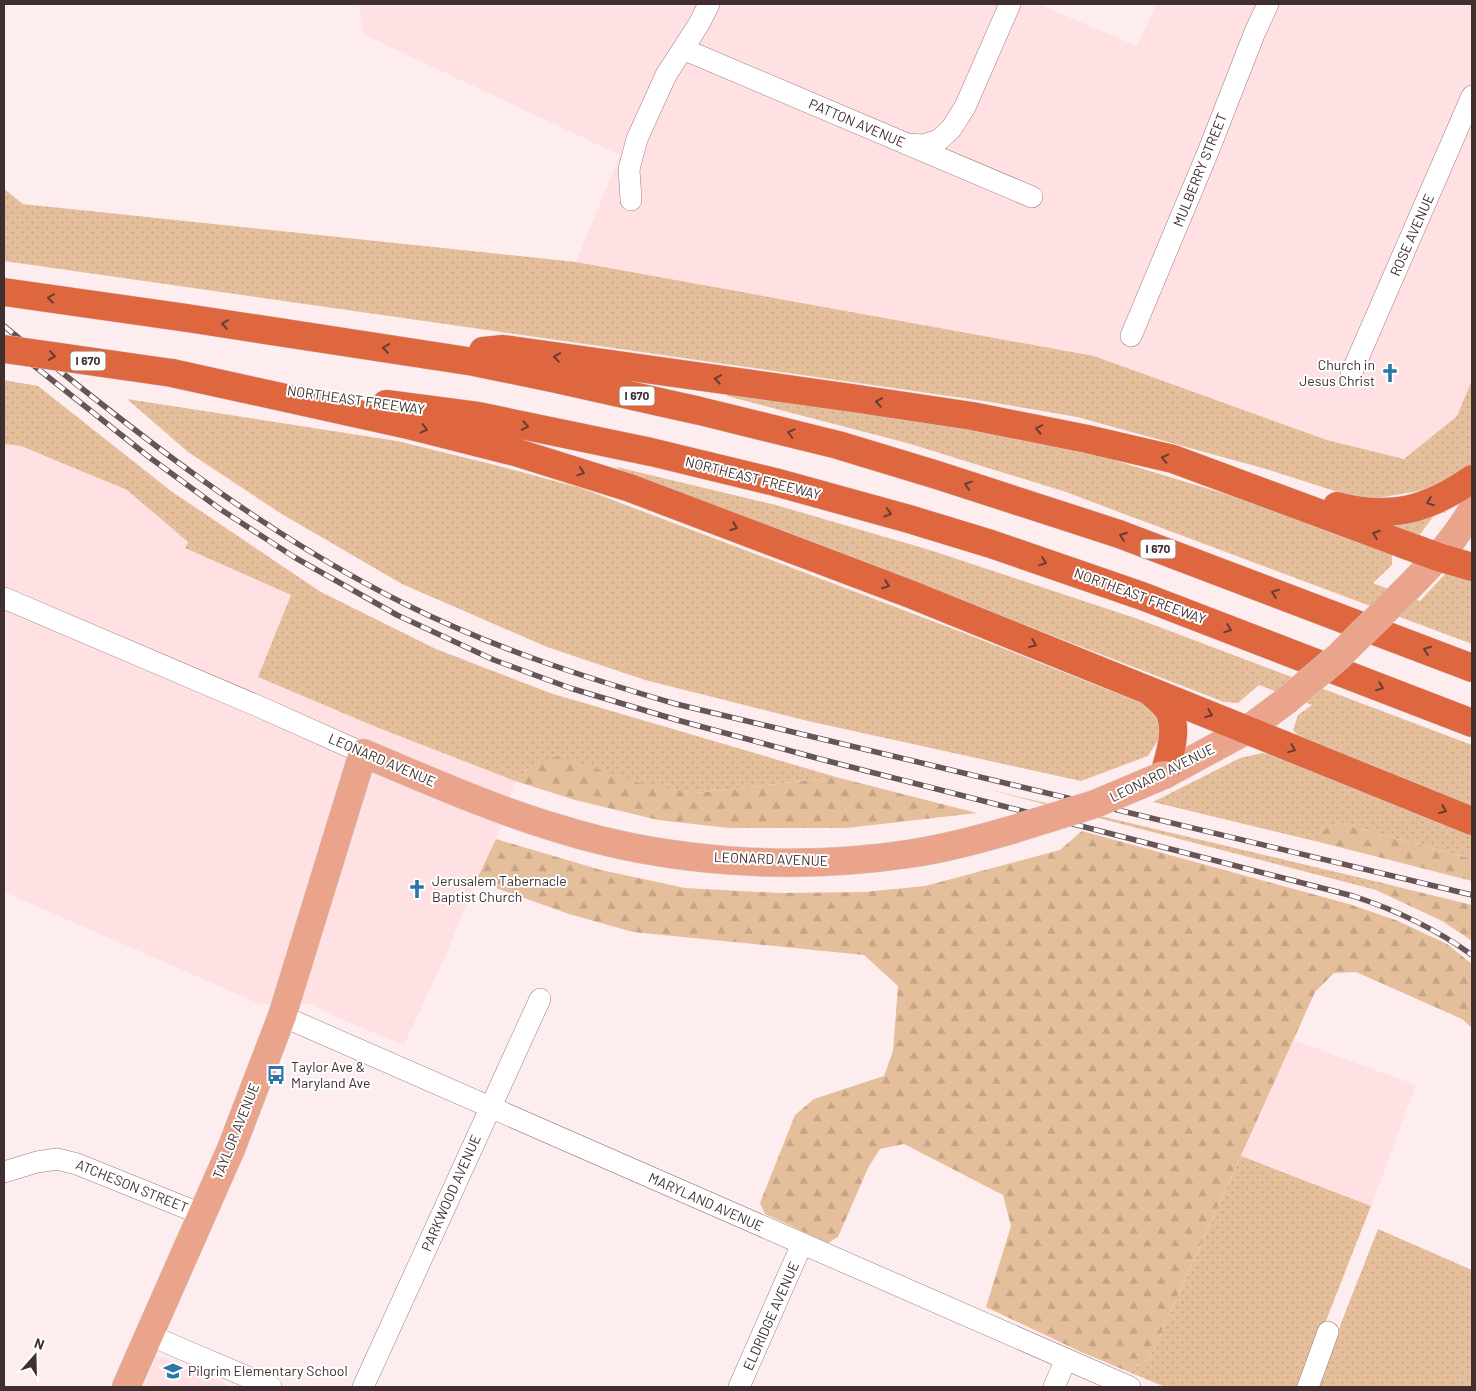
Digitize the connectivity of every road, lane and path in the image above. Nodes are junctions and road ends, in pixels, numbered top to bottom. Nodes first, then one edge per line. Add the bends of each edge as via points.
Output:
1 (709, 4) edge
2 (1010, 4) edge
3 (1268, 4) edge
4 (683, 49) junction
5 (1472, 96) edge
6 (907, 144) junction
7 (1032, 197) dead end
8 (631, 200) dead end
9 (4, 292) edge
10 (1130, 336) dead end
11 (4, 349) edge
12 (434, 355) junction
13 (172, 373) junction
14 (1351, 374) dead end
15 (1212, 473) junction
16 (1472, 479) edge
17 (1472, 510) edge
18 (1438, 557) junction
19 (1472, 567) edge
20 (4, 598) edge
21 (1472, 668) edge
22 (1147, 689) junction
23 (1472, 723) edge
24 (1247, 730) junction
25 (363, 753) junction
26 (1164, 775) junction
27 (1472, 821) edge
28 (540, 999) dead end
29 (282, 1016) junction
30 (490, 1108) junction
31 (4, 1172) edge
32 (201, 1214) junction
33 (802, 1244) junction
34 (1328, 1332) dead end
35 (149, 1335) junction
36 (1066, 1359) junction
37 (126, 1387) edge
38 (271, 1387) edge
39 (363, 1387) edge
40 (739, 1387) edge
41 (1054, 1387) edge
42 (1130, 1387) edge
43 (1308, 1387) edge

1 - 4 street
2 - 6 street via 965,107 951,129 939,140 923,145
3 - 10 street, MULBERRY STREET
4 - 6 street, PATTON AVENUE
4 - 8 street via 666,75 638,139 629,169
5 - 14 street, ROSE AVENUE
6 - 7 street, PATTON AVENUE
12 -> 9 highway, I 670
11 -> 13 highway, NORTHEAST FREEWAY / I 670, bridge
15 -> 12 highway via 1086,439 972,416 503,349
21 -> 12 highway, I 670 via 1119,534 888,459 700,410
13 -> 22 highway via 404,424 563,466 630,488 901,591
13 -> 23 highway, NORTHEAST FREEWAY / I 670 via 478,416 775,482 991,544 1142,596
16 -> 15 highway via 1415,508 1359,512
18 -> 15 highway
17 - 18 main road, LEONARD AVENUE
18 - 19 highway
18 - 24 main road, LEONARD AVENUE, bridge via 1338,657
20 - 25 street, LEONARD AVENUE
22 -> 24 highway
22 - 26 highway via 1170,713 1172,742
24 - 26 main road, LEONARD AVENUE
24 -> 27 highway
25 - 26 main road, LEONARD AVENUE, bridge via 527,819 670,854 744,861 841,861 961,844 1095,804
25 - 29 main road, TAYLOR AVENUE
28 - 30 street, PARKWOOD AVENUE
29 - 30 street, MARYLAND AVENUE
29 - 32 main road, TAYLOR AVENUE
30 - 33 street, MARYLAND AVENUE
30 - 39 street, PARKWOOD AVENUE
31 - 32 street, ATCHESON STREET via 57,1158
32 - 35 main road, TAYLOR AVENUE
33 - 36 street, MARYLAND AVENUE
33 - 40 street, ELDRIDGE AVENUE
34 - 43 street
35 - 37 main road, TAYLOR AVENUE
35 - 38 street
36 - 41 street
36 - 42 street, MARYLAND AVENUE

